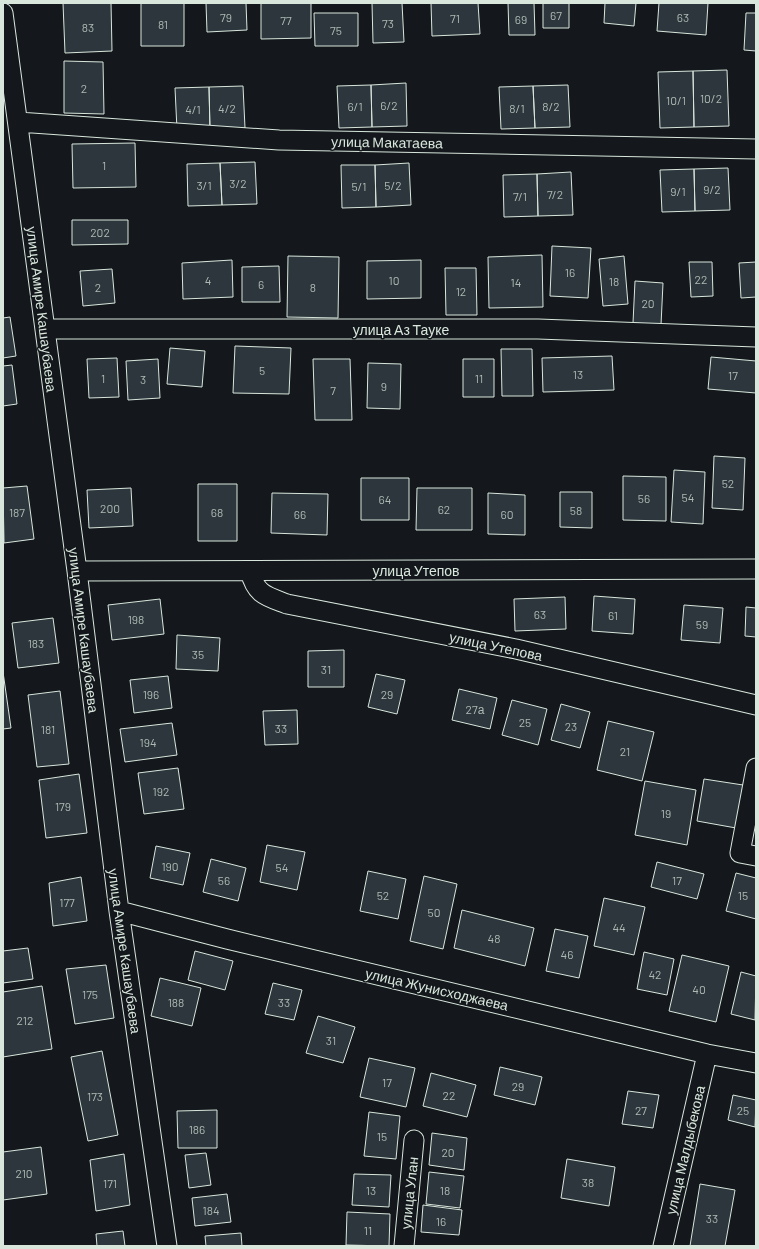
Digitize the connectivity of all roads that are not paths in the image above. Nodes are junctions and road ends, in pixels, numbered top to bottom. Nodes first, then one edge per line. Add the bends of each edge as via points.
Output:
1 (3, 14) edge
2 (18, 122) junction
3 (756, 149) edge
4 (45, 329) junction
5 (756, 337) edge
6 (756, 569) edge
7 (76, 571) junction
8 (250, 571) junction
9 (756, 705) edge
10 (756, 768) edge
11 (756, 856) edge
12 (119, 911) junction
13 (707, 1054) junction
14 (756, 1064) edge
15 (414, 1140) dead end
16 (167, 1246) edge
17 (404, 1246) edge
18 (663, 1246) edge

1 - 2 street, улица Амире Кашаубаева
2 - 3 street, улица Макатаева via 279,140
2 - 4 street, улица Амире Кашаубаева
4 - 5 street, улица Аз Тауке via 538,329
4 - 7 street, улица Амире Кашаубаева
6 - 8 street, улица Утепов
7 - 8 street, улица Утепов
7 - 12 street, улица Амире Кашаубаева
8 - 9 street, улица Утепова via 253,583 263,595 287,604 516,649
10 - 11 street via 740,853
12 - 13 street, улица Жунисходжаева
12 - 16 street, улица Амире Кашаубаева
13 - 14 street, улица Жунисходжаева
13 - 18 street, улица Малдыбекова
15 - 17 street, улица Улан

